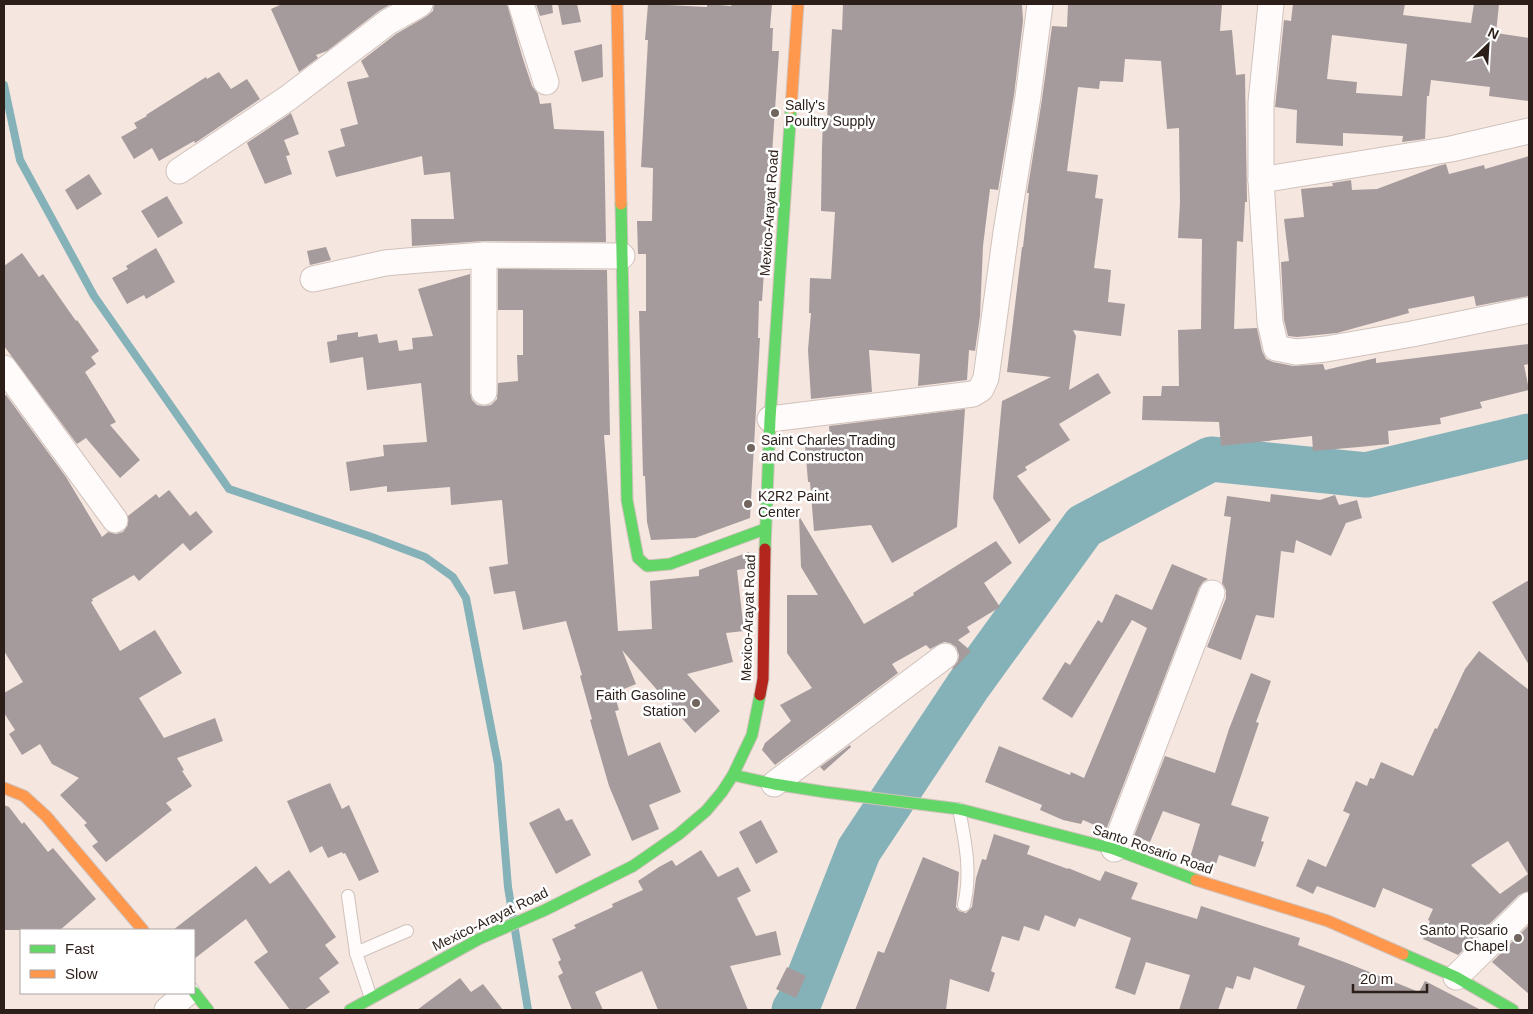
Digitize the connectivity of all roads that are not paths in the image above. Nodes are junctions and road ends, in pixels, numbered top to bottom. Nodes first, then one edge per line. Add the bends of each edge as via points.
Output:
1 (420, 4) edge
2 (521, 4) edge
3 (617, 4) edge
4 (798, 4) edge
5 (1040, 4) edge
6 (1271, 4) edge
7 (386, 13) edge
8 (546, 82) dead end
9 (1529, 131) edge
10 (179, 171) dead end
11 (1261, 180) junction
12 (484, 255) junction
13 (622, 256) junction
14 (313, 279) dead end
15 (1529, 310) edge
16 (4, 368) edge
17 (484, 392) dead end
18 (770, 419) junction
19 (115, 520) dead end
20 (765, 529) junction
21 (1212, 593) dead end
22 (945, 656) dead end
23 (733, 775) junction
24 (774, 784) junction
25 (4, 788) edge
26 (959, 809) junction
27 (1114, 849) junction
28 (348, 896) dead end
29 (964, 905) dead end
30 (1529, 905) edge
31 (142, 929) edge
32 (407, 931) dead end
33 (356, 953) junction
34 (1456, 977) junction
35 (195, 993) edge
36 (185, 994) edge
37 (371, 998) junction
38 (168, 1010) edge
39 (208, 1010) edge
40 (350, 1010) edge
41 (1513, 1010) edge

1 - 7 street
2 - 8 street
3 - 13 street
4 - 18 street, Mexico-Arayat Road
5 - 18 street via 992,341 981,389 973,394
6 - 11 street via 1262,102
7 - 10 street via 288,98
9 - 11 street via 1451,148
11 - 15 street via 1270,322 1276,348 1296,352 1326,349
12 - 13 street
12 - 14 street via 385,263
12 - 17 street
13 - 20 street via 627,500 638,558 647,566 670,564
16 - 19 street
18 - 20 street, Mexico-Arayat Road
20 - 23 street, Mexico-Arayat Road via 763,679 752,735
21 - 27 street
22 - 24 street
23 - 24 street, Santo Rosario Road
23 - 37 street, Mexico-Arayat Road via 706,811 633,866 479,939
24 - 26 street, Santo Rosario Road
25 - 31 street via 24,796 46,816
26 - 27 street, Santo Rosario Road
26 - 29 lane via 969,869
27 - 34 street, Santo Rosario Road via 1204,883 1328,922
28 - 33 lane
30 - 34 street
32 - 33 lane
33 - 37 lane
34 - 41 street, Santo Rosario Road
35 - 39 street
36 - 38 street
37 - 40 street, Mexico-Arayat Road

